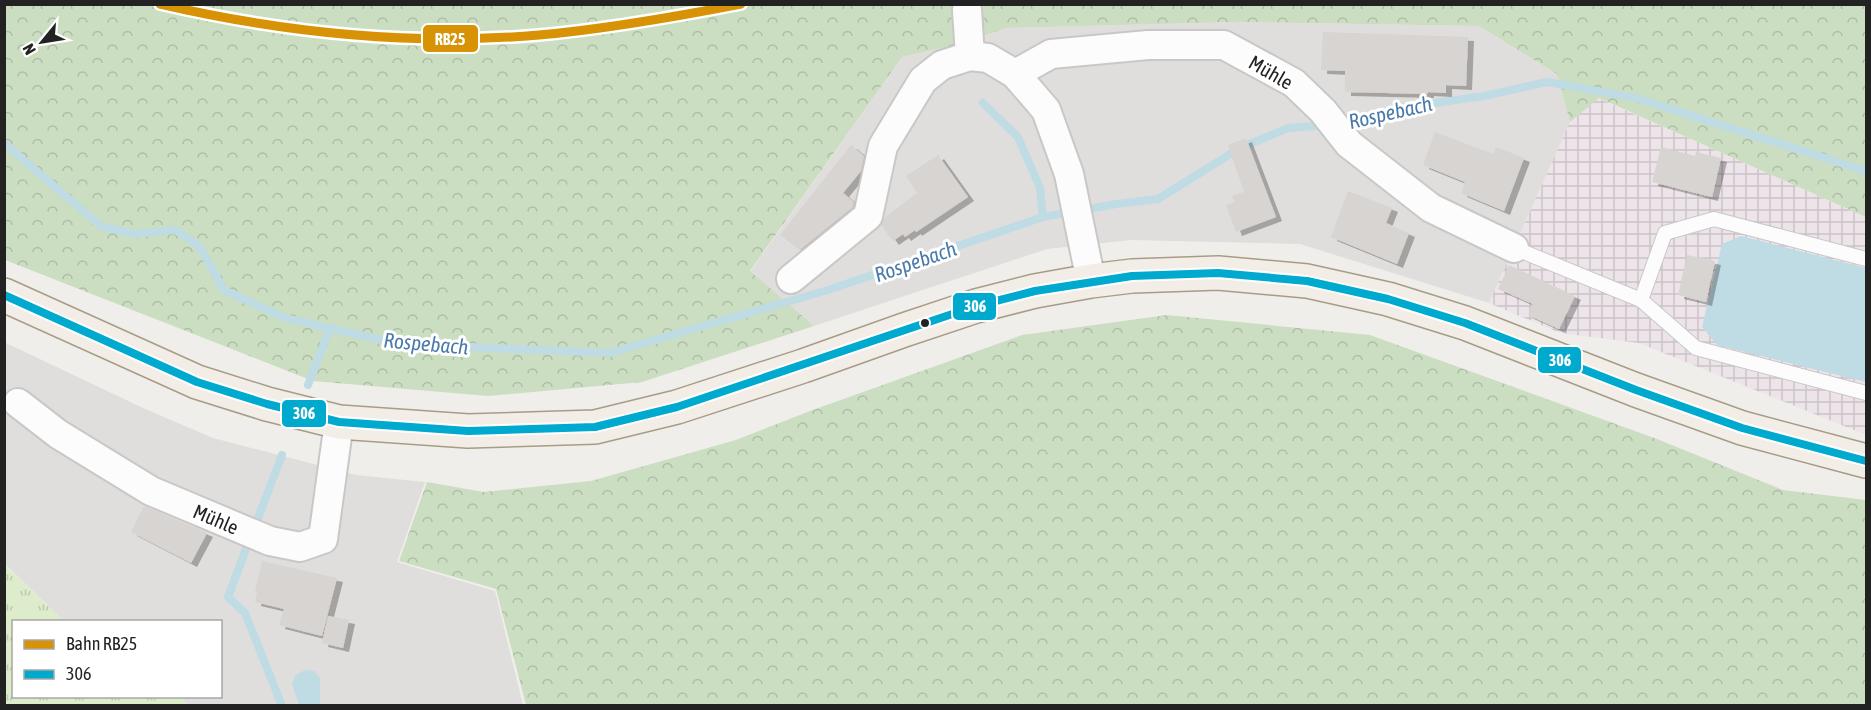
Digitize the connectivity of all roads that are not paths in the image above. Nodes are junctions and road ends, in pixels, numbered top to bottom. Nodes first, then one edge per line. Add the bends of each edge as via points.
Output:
1 (967, 10) dead end
2 (970, 56) junction
3 (1015, 74) junction
4 (1514, 248) joint
5 (1866, 259) edge
6 (792, 279) dead end
7 (1090, 281) junction
8 (4, 295) edge
9 (1641, 300) junction
10 (1866, 393) edge
11 (18, 403) dead end
12 (339, 422) junction
13 (1866, 461) edge

1 - 2 street
2 - 3 street via 988,58
2 - 6 street via 942,65 922,80 883,146 868,216
3 - 4 street, Mühle via 1051,54 1148,45 1224,45 1294,83 1349,144 1431,208
3 - 7 street via 1047,110 1069,174
4 - 9 lane
5 - 9 lane via 1714,219 1665,233
7 - 12 main road via 976,306 676,407 595,427 468,431
7 - 13 main road via 1218,273 1307,281 1376,296 1465,323 1742,428
8 - 12 main road via 197,382
9 - 10 lane via 1696,348
11 - 12 street, Mühle via 58,434 151,491 270,542 300,547 323,539

